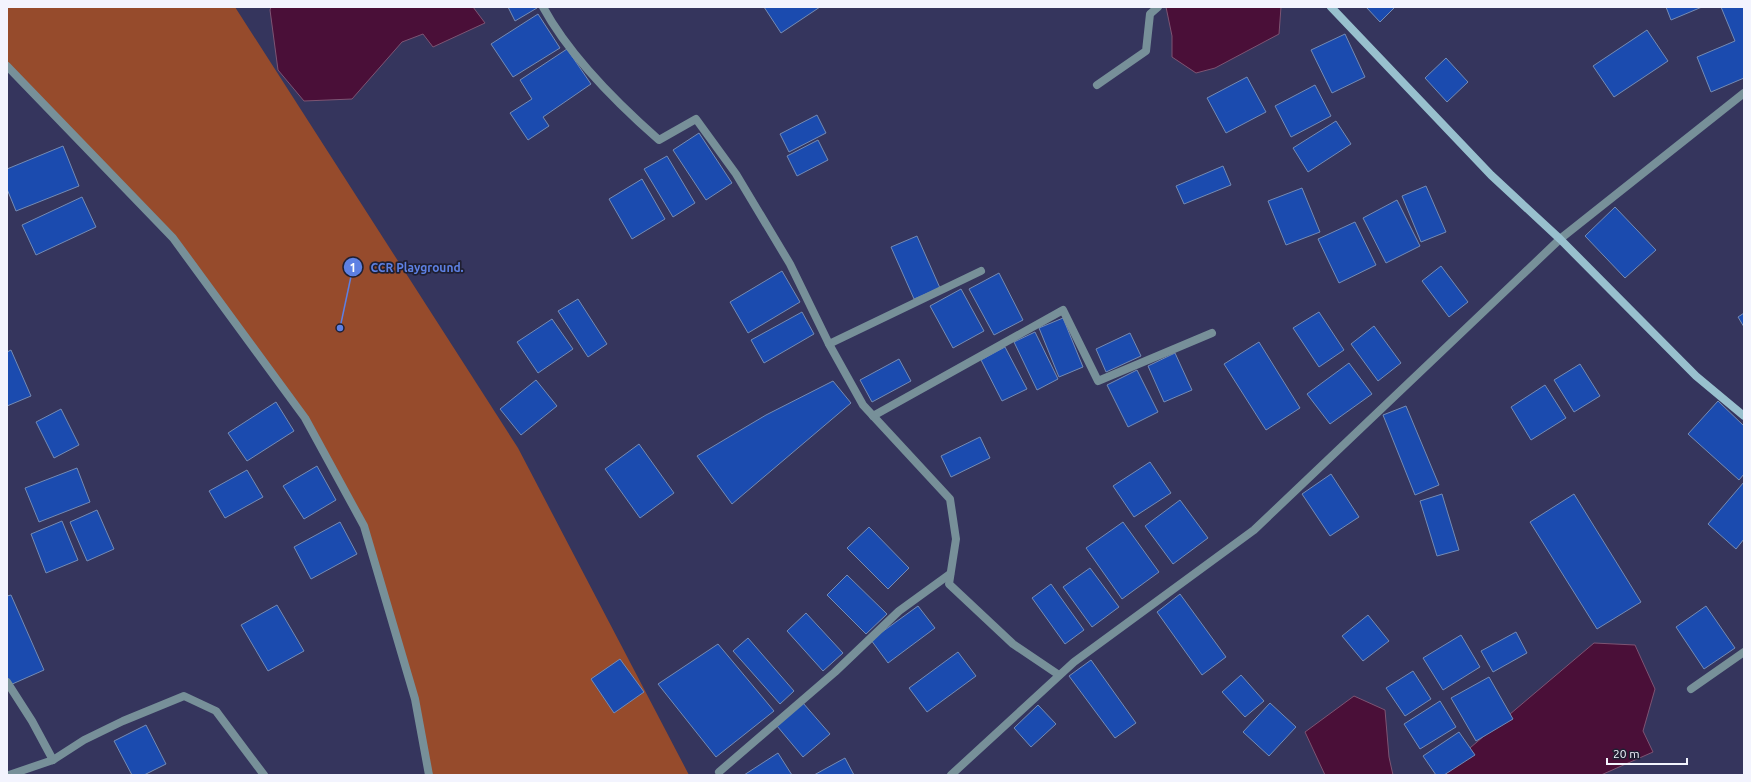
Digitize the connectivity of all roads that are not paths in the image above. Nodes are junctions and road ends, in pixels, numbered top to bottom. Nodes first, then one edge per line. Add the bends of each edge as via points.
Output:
1 (543, 7) edge
2 (1158, 7) edge
3 (1331, 7) edge
4 (7, 66) edge
5 (1097, 85) dead end
6 (1744, 93) edge
7 (1560, 239) junction
8 (981, 271) dead end
9 (1212, 333) dead end
10 (829, 344) junction
11 (873, 416) junction
12 (1744, 416) edge
13 (950, 574) junction
14 (1744, 652) edge
15 (1059, 675) junction
16 (7, 682) edge
17 (1691, 689) dead end
18 (53, 760) junction
19 (719, 772) dead end
20 (9, 775) edge
21 (264, 775) edge
22 (429, 775) edge
23 (951, 775) edge

1 - 10 street via 555,30 623,108 659,140 696,119 736,174 790,264
2 - 5 street via 1150,14 1146,50
3 - 7 street via 1491,175
4 - 22 street via 173,238 305,418 364,526 415,699
6 - 7 street
7 - 12 street via 1696,376
7 - 15 street via 1254,530
8 - 10 street
9 - 11 street via 1098,381 1063,310
10 - 11 street via 863,404
11 - 13 street via 950,499 956,539
13 - 15 street via 949,584 1013,644
13 - 19 street via 899,611 835,672
14 - 17 street
15 - 23 street
16 - 18 street
18 - 20 street
18 - 21 street via 90,737 184,696 216,711

